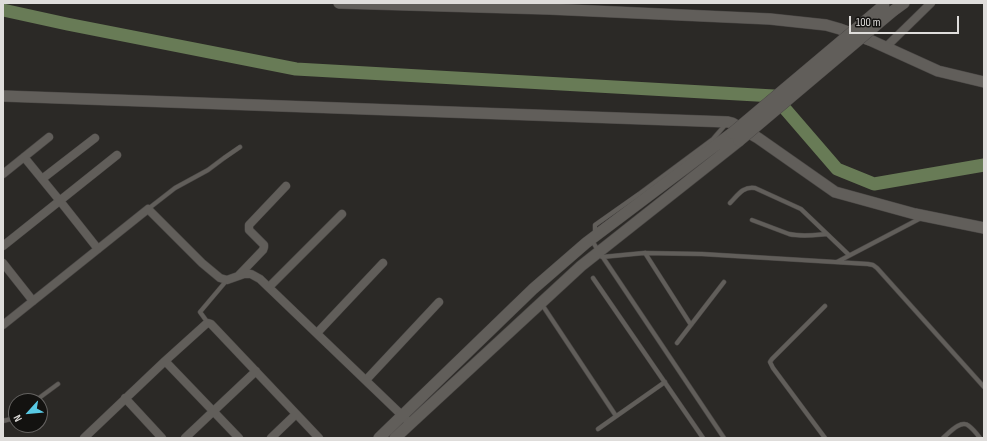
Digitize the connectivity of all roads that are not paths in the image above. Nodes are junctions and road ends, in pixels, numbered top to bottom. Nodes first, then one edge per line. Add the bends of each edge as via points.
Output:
1 (339, 3) edge
2 (904, 3) edge
3 (931, 3) edge
4 (887, 6) edge
5 (886, 47) junction
6 (984, 82) edge
7 (3, 96) edge
8 (728, 122) junction
9 (49, 137) dead end
10 (735, 137) junction
11 (95, 138) dead end
12 (240, 147) dead end
13 (117, 155) dead end
14 (24, 157) junction
15 (3, 174) edge
16 (42, 179) junction
17 (286, 186) dead end
18 (60, 201) junction
19 (730, 203) dead end
20 (148, 209) junction
21 (342, 214) dead end
22 (926, 216) junction
23 (752, 220) dead end
24 (984, 228) edge
25 (827, 234) junction
26 (593, 238) junction
27 (3, 246) edge
28 (98, 249) junction
29 (645, 253) junction
30 (600, 254) junction
31 (849, 255) junction
32 (836, 262) junction
33 (3, 263) edge
34 (383, 263) dead end
35 (239, 276) junction
36 (593, 278) dead end
37 (227, 280) junction
38 (724, 282) dead end
39 (269, 287) junction
40 (33, 301) junction
41 (439, 302) dead end
42 (541, 303) junction
43 (825, 306) dead end
44 (208, 323) junction
45 (3, 325) edge
46 (691, 325) junction
47 (317, 333) junction
48 (677, 343) dead end
49 (165, 361) junction
50 (256, 371) junction
51 (366, 380) junction
52 (665, 382) junction
53 (58, 384) dead end
54 (984, 387) edge
55 (46, 393) edge
56 (125, 398) junction
57 (214, 411) junction
58 (296, 414) junction
59 (616, 416) junction
60 (407, 420) junction
61 (598, 429) dead end
62 (84, 438) edge
63 (162, 438) edge
64 (185, 438) edge
65 (239, 438) edge
66 (271, 438) edge
67 (319, 438) edge
68 (379, 438) edge
69 (395, 438) edge
70 (703, 438) edge
71 (724, 438) edge
72 (825, 438) edge
73 (943, 438) edge
74 (980, 438) edge

1 - 5 street via 770,19 833,26
2 - 4 street
3 - 5 street
4 - 10 street, bridge
5 - 6 street via 938,71
7 - 8 street
8 - 22 street via 758,138 835,192
8 - 26 lane via 713,139 595,225
9 - 14 street
10 - 26 street
10 - 30 street
11 - 16 street
12 - 20 lane via 208,170 175,188
13 - 18 street
14 - 15 street
14 - 16 street
16 - 18 street
17 - 35 street via 249,224 249,230 264,247
18 - 27 street
18 - 28 street
19 - 25 lane via 745,189 755,188 801,209
20 - 28 street
20 - 37 street via 202,263 220,278
21 - 39 street
22 - 24 street
22 - 31 lane
23 - 25 lane via 794,235
25 - 31 lane
26 - 30 lane
26 - 60 street via 534,289
28 - 40 street
29 - 30 lane
29 - 32 lane
29 - 46 lane
30 - 42 street via 581,266
30 - 71 lane
31 - 32 lane
32 - 54 lane via 868,264 877,268
33 - 40 street
34 - 47 street
35 - 37 street
35 - 39 street via 251,274
36 - 52 lane
37 - 44 lane via 200,312
38 - 46 lane
39 - 47 street
40 - 45 street
41 - 51 street
42 - 59 lane
42 - 60 street
43 - 72 lane via 770,362
44 - 49 street
44 - 50 street
46 - 48 lane
47 - 51 street
49 - 56 street
49 - 57 street
50 - 57 street
50 - 58 street
51 - 60 street
52 - 59 lane
52 - 70 lane
53 - 55 lane
56 - 62 street
56 - 63 street
57 - 64 street
57 - 65 street
58 - 66 street
58 - 67 street
59 - 61 lane
60 - 68 street
60 - 69 street
73 - 74 lane via 958,425 966,424

